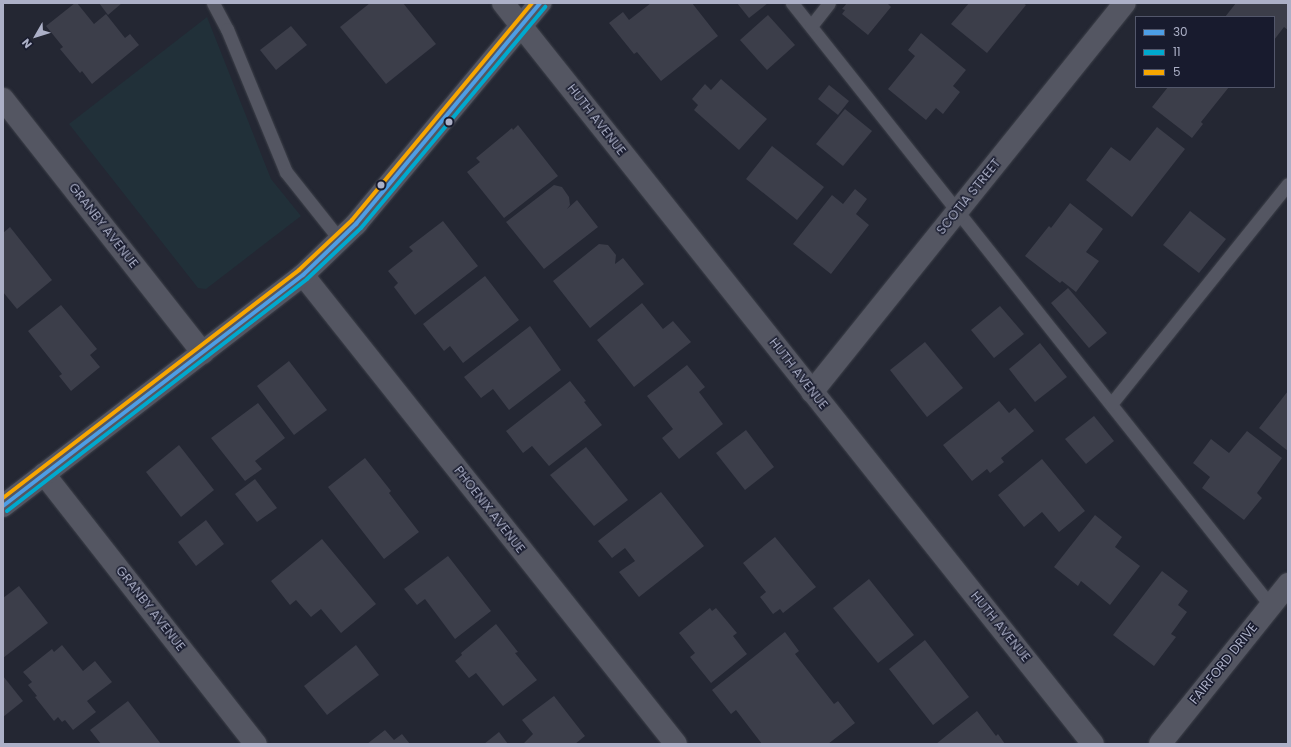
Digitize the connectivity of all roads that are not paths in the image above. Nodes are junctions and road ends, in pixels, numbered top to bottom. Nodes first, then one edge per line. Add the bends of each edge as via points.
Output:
1 (213, 3) edge
2 (503, 3) edge
3 (540, 3) edge
4 (792, 3) edge
5 (829, 3) edge
6 (1126, 3) edge
7 (522, 26) junction
8 (811, 26) junction
9 (3, 99) edge
10 (1288, 184) edge
11 (958, 211) junction
12 (340, 240) junction
13 (303, 275) junction
14 (203, 353) junction
15 (812, 392) junction
16 (1111, 404) junction
17 (44, 474) junction
18 (3, 506) edge
19 (1288, 584) edge
20 (1271, 606) junction
21 (256, 744) edge
22 (676, 744) edge
23 (1093, 744) edge
24 (1160, 744) edge

1 - 12 lane via 227,29 286,172
2 - 7 street, HUTH AVENUE
3 - 7 street
4 - 8 lane
5 - 8 lane
6 - 11 street, SCOTIA STREET
7 - 12 street
7 - 15 street, HUTH AVENUE
8 - 11 lane
9 - 14 street, GRANBY AVENUE
10 - 16 lane
11 - 15 street, SCOTIA STREET
11 - 16 lane
12 - 13 street
13 - 14 street
13 - 22 street, PHOENIX AVENUE
14 - 17 street
15 - 23 street, HUTH AVENUE
16 - 20 lane
17 - 18 street
17 - 21 street, GRANBY AVENUE
19 - 20 street, FAIRFORD DRIVE
20 - 24 street, FAIRFORD DRIVE

